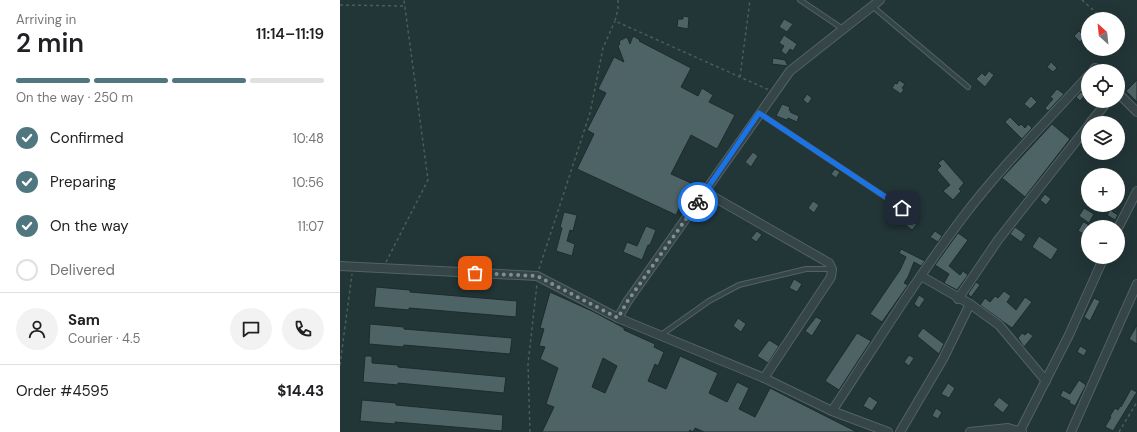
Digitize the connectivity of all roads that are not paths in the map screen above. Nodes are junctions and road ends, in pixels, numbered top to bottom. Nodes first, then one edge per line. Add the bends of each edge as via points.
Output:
1 (800, 0) edge
2 (880, 0) edge
3 (872, 6) junction
4 (843, 29) junction
5 (1081, 84) edge
6 (968, 87) dead end
7 (1125, 100) edge
8 (1102, 108) edge
9 (1137, 112) edge
10 (759, 113) junction
11 (1096, 116) edge
12 (1081, 135) edge
13 (1137, 191) edge
14 (705, 192) junction
15 (902, 208) dead end
16 (1122, 220) edge
17 (1101, 264) edge
18 (340, 266) edge
19 (832, 269) junction
20 (920, 276) junction
21 (1137, 284) edge
22 (958, 298) junction
23 (970, 304) junction
24 (618, 318) junction
25 (660, 335) junction
26 (764, 378) junction
27 (1046, 381) junction
28 (832, 411) junction
29 (1021, 431) edge
30 (888, 432) edge
31 (900, 432) edge
32 (970, 432) edge
33 (1071, 432) edge

1 - 4 lane
2 - 3 street
3 - 4 street
3 - 6 lane
4 - 10 street via 790,71
5 - 20 street via 972,206
7 - 9 street
8 - 11 street
10 - 14 street
10 - 15 lane
12 - 22 street via 998,240
13 - 16 street
14 - 19 street via 829,263
14 - 24 street
17 - 27 street
18 - 24 street via 537,276
19 - 25 lane via 806,269 739,286 709,301
19 - 26 street via 831,277
20 - 22 street
20 - 28 street
21 - 33 street
22 - 23 street
23 - 27 street via 999,325
23 - 31 street via 943,359
24 - 25 street
25 - 26 street
26 - 28 street
27 - 29 street
28 - 30 street
29 - 32 street via 1008,428

